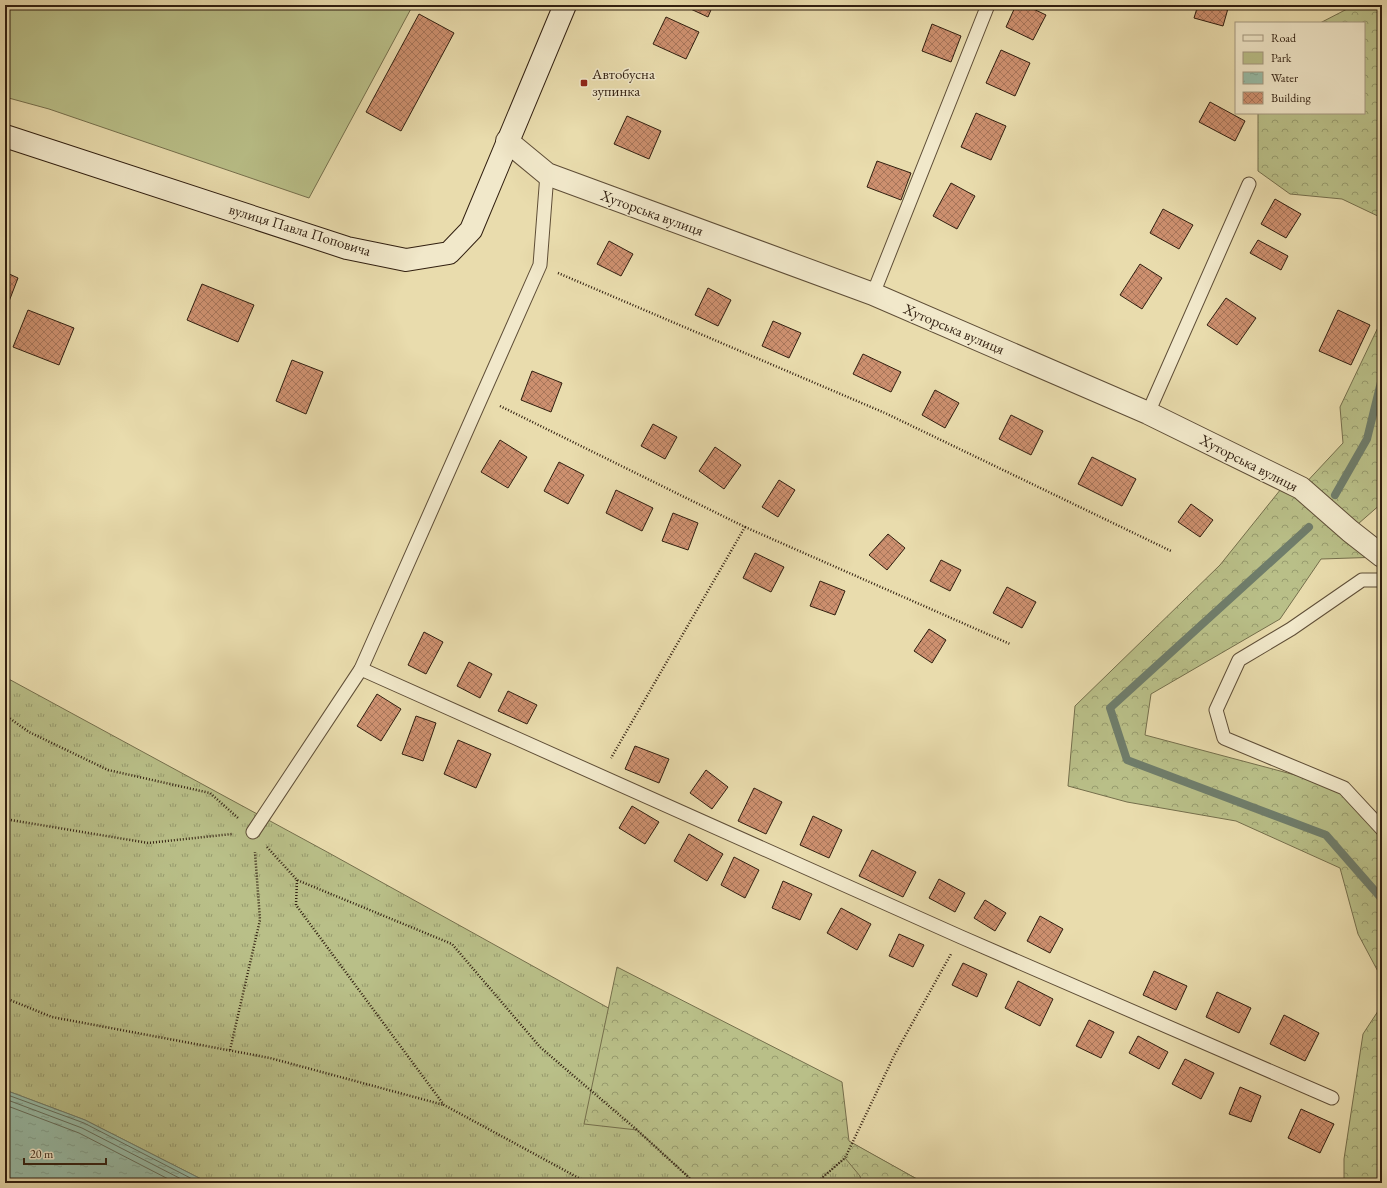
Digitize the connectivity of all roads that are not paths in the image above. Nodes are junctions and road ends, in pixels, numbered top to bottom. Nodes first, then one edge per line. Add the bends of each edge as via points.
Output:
1 (565, 5) edge
2 (988, 5) edge
3 (5, 136) edge
4 (507, 141) junction
5 (547, 174) junction
6 (1249, 184) dead end
7 (873, 294) junction
8 (1148, 413) junction
9 (1382, 556) edge
10 (1382, 580) edge
11 (361, 669) junction
12 (1382, 829) edge
13 (253, 832) road end
14 (1332, 1098) dead end

1 - 4 street, вулиця Павла Поповича
2 - 7 lane
3 - 4 street, вулиця Павла Поповича via 347,248 406,260 449,253 470,230
4 - 5 street, Хуторська вулиця
5 - 7 street, Хуторська вулиця
5 - 11 lane via 540,265
6 - 8 lane
7 - 8 street, Хуторська вулиця
8 - 9 street, Хуторська вулиця via 1301,488
10 - 12 lane via 1362,580 1291,629 1239,660 1216,710 1224,738 1344,788
11 - 13 lane
11 - 14 lane via 961,937

